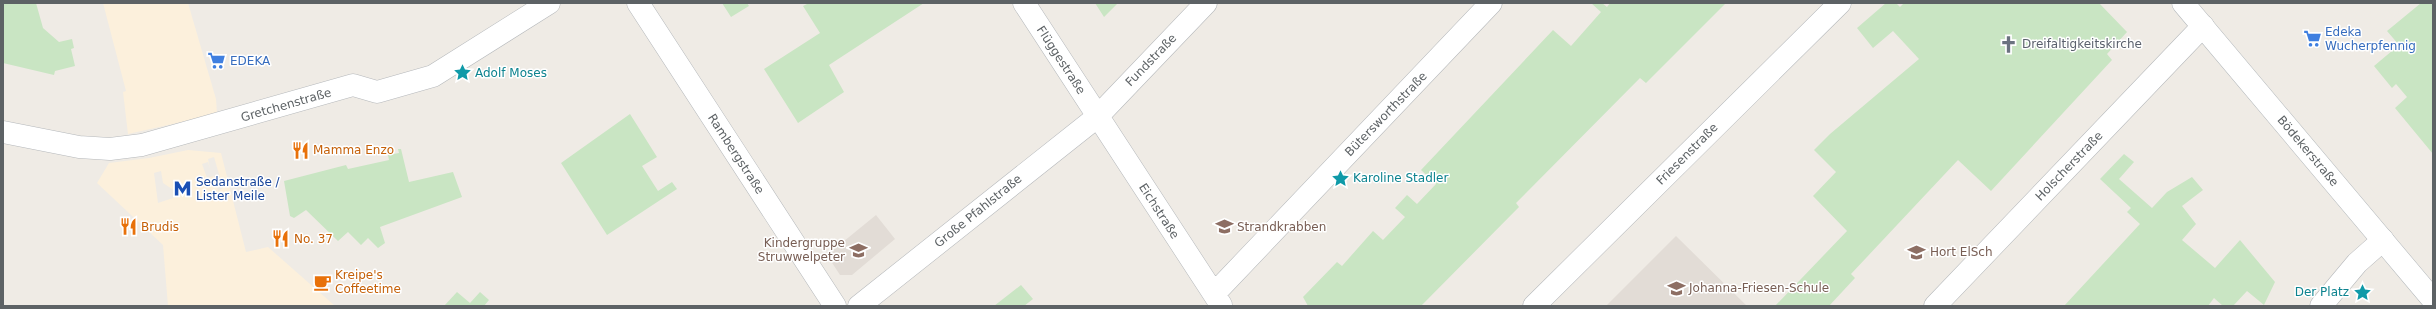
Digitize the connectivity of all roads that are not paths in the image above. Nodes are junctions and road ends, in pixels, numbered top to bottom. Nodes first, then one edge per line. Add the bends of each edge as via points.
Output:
1 (549, 3) edge
2 (638, 3) edge
3 (1024, 3) edge
4 (1206, 3) edge
5 (1491, 3) edge
6 (1840, 3) edge
7 (2183, 3) edge
8 (2203, 26) junction
9 (1097, 117) junction
10 (3, 132) edge
11 (2383, 240) junction
12 (1218, 300) edge
13 (2433, 300) edge
14 (835, 306) edge
15 (859, 306) edge
16 (1534, 306) edge
17 (1935, 306) edge
18 (2321, 306) edge

1 - 10 street, Gretchenstraße via 432,76 377,92 353,85 142,145 110,149 79,147
2 - 14 street, Rambergstraße
3 - 9 street, Flüggestraße
4 - 9 street, Fundstraße
5 - 12 street, Bütersworthstraße
6 - 16 street, Friesenstraße
7 - 8 street, Bödekerstraße
8 - 11 street, Bödekerstraße
8 - 17 street, Holscherstraße
9 - 12 street, Eichstraße
9 - 15 street, Große Pfahlstraße
11 - 13 street, Bödekerstraße
11 - 18 street via 2358,263

